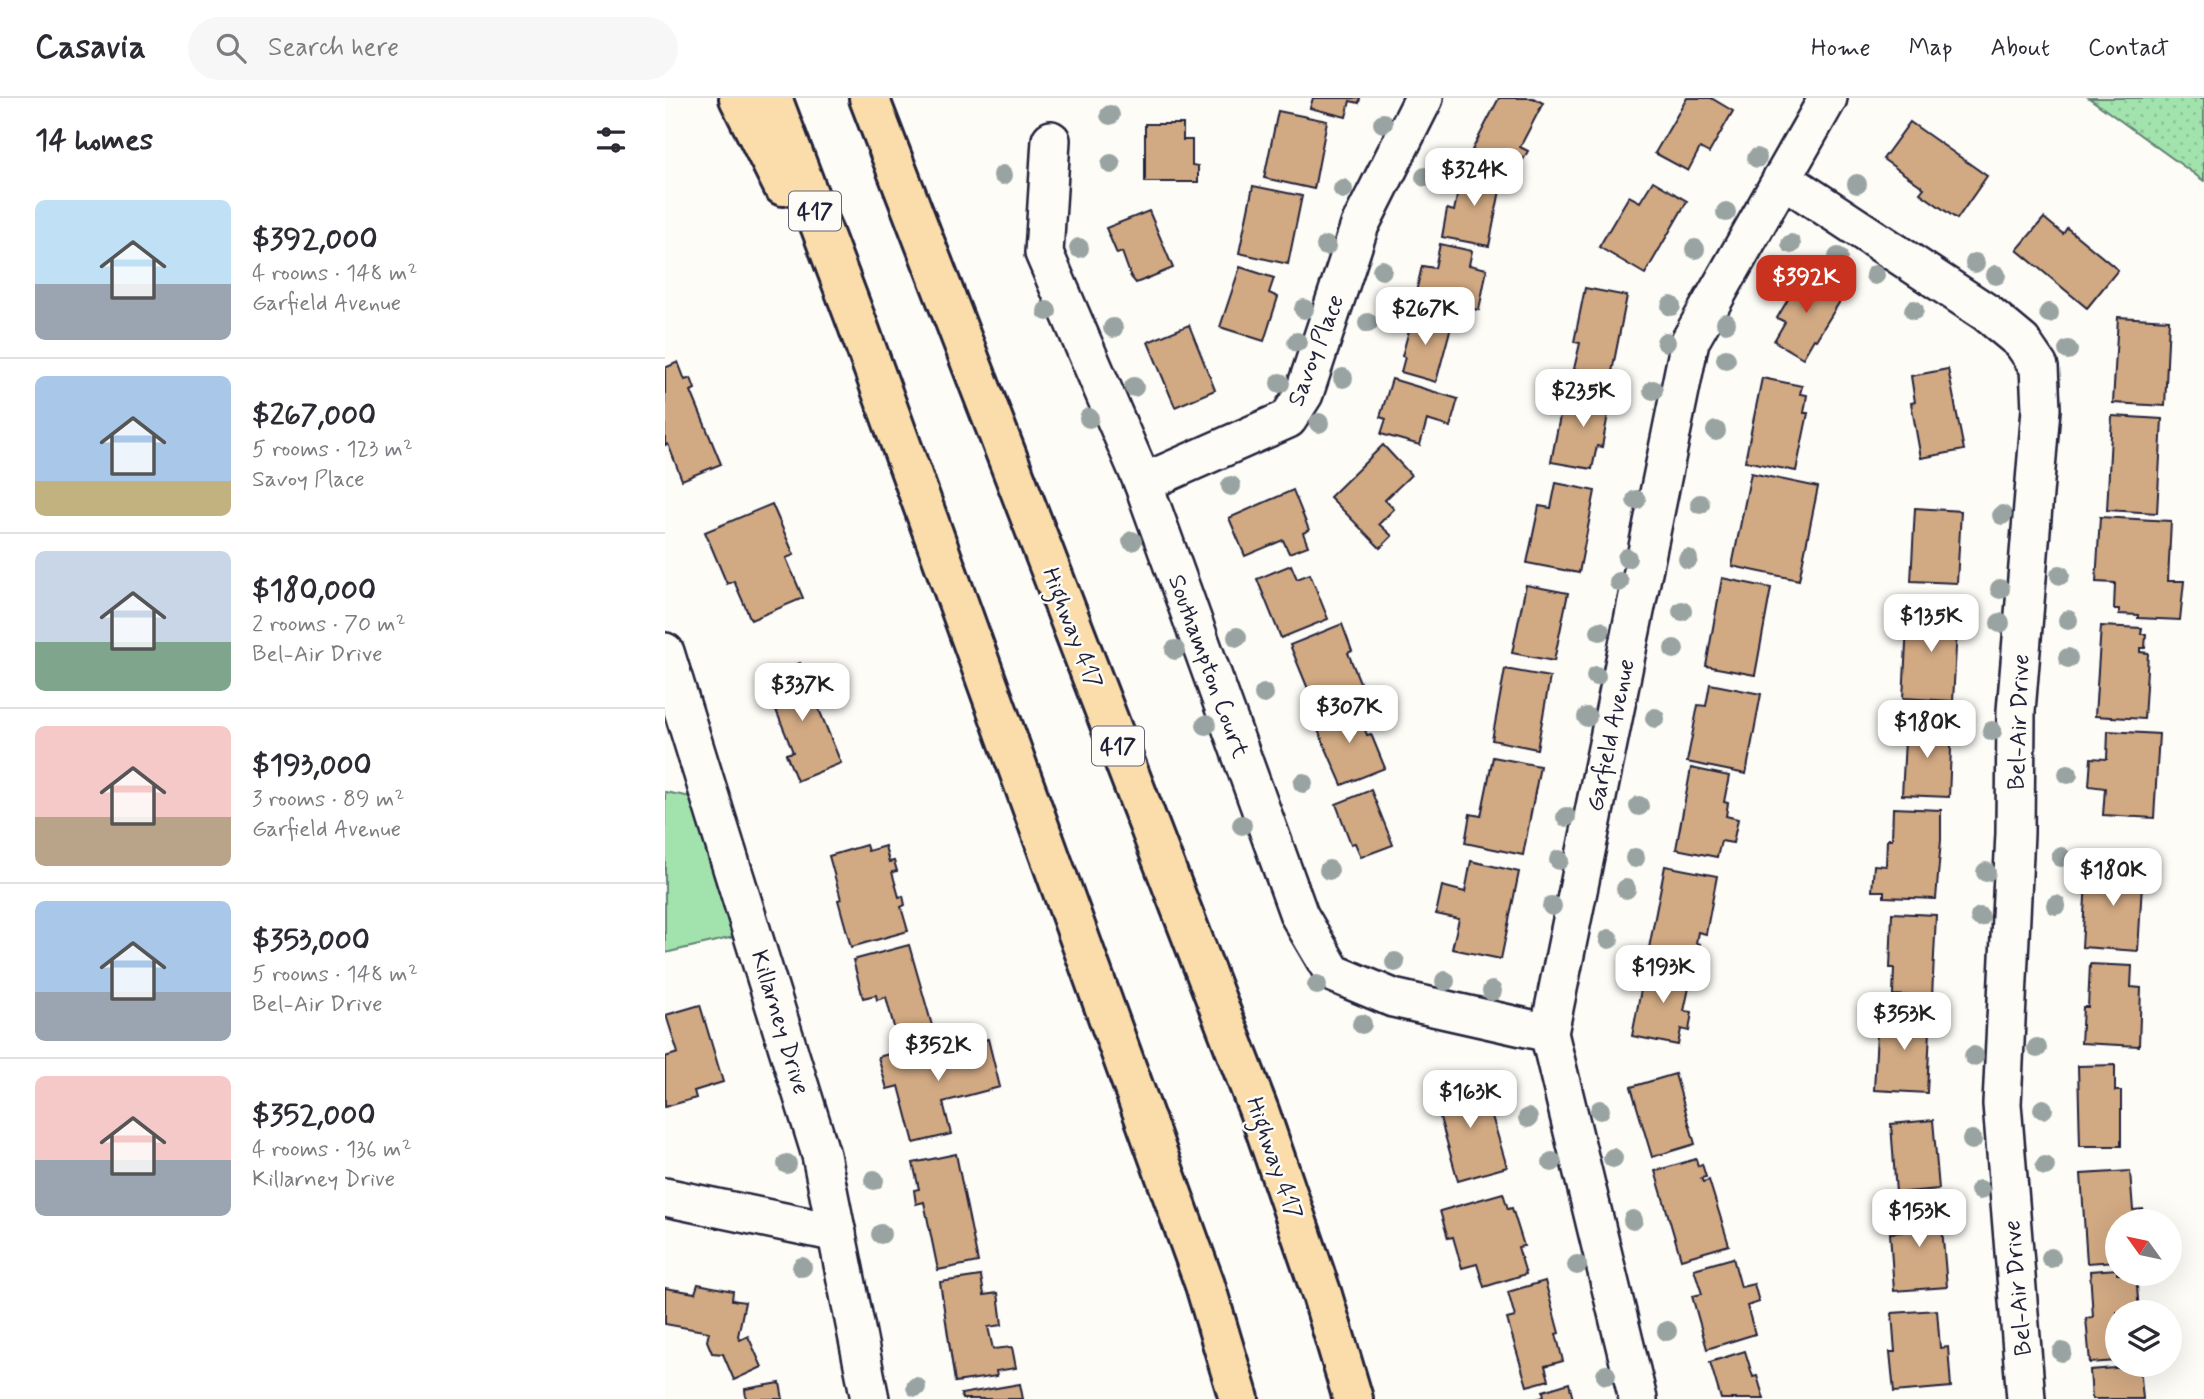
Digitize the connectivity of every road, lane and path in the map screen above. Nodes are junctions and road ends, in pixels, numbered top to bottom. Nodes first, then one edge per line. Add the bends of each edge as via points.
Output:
1 (739, 98) edge
2 (772, 98) edge
3 (869, 98) edge
4 (1424, 98) edge
5 (1828, 98) edge
6 (1051, 140) dead end
7 (1782, 178) junction
8 (857, 323) junction
9 (1143, 483) junction
10 (665, 652) edge
11 (1549, 1032) junction
12 (665, 1198) edge
13 (837, 1233) junction
14 (870, 1399) edge
15 (1239, 1399) edge
16 (1353, 1399) edge
17 (1638, 1399) edge
18 (2027, 1399) edge

1 - 8 highway
2 - 8 highway, 417
3 - 16 highway, Highway 417 / 417 via 1259,1111
4 - 9 street, Savoy Place via 1360,225 1304,394 1288,419
5 - 7 street, Garfield Avenue
6 - 9 street, Southampton Court via 1044,253
7 - 11 street, Garfield Avenue via 1690,341
7 - 18 street, Bel-Air Drive via 1987,313 2022,342 2039,367 2041,409 2015,711 2015,833 2002,1104
8 - 15 highway, 417 via 1205,1285
9 - 11 street, Southampton Court via 1299,915 1333,974 1393,998
10 - 13 street, Killarney Drive via 821,1154
11 - 17 street, Garfield Avenue
12 - 13 street
13 - 14 street, Killarney Drive

